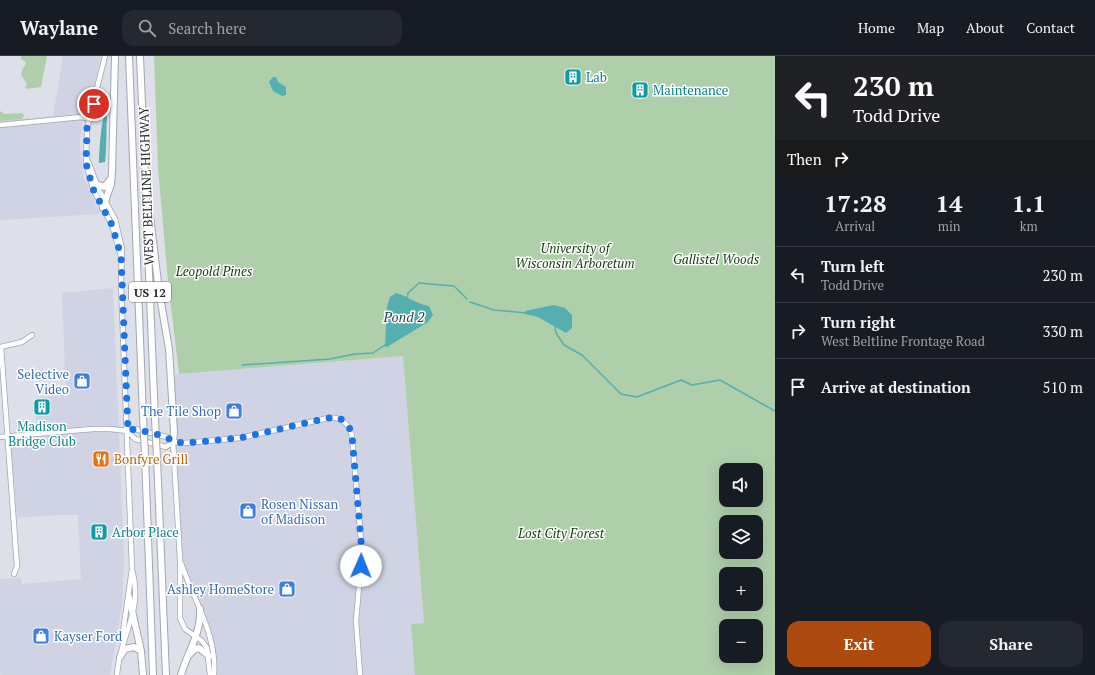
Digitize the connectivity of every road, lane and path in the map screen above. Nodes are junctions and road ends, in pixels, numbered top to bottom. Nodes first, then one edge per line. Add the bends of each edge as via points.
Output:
1 (105, 56) edge
2 (115, 56) edge
3 (129, 56) edge
4 (140, 56) edge
5 (90, 119) junction
6 (0, 125) edge
7 (86, 156) junction
8 (145, 165) junction
9 (112, 178) junction
10 (96, 184) junction
11 (105, 200) junction
12 (103, 208) junction
13 (121, 256) junction
14 (32, 335) dead end
15 (0, 347) edge
16 (128, 431) junction
17 (0, 437) edge
18 (7, 437) junction
19 (173, 442) junction
20 (180, 560) junction
21 (132, 569) junction
22 (14, 574) dead end
23 (128, 597) junction
24 (200, 609) junction
25 (133, 617) junction
26 (195, 636) junction
27 (123, 644) junction
28 (141, 651) junction
29 (209, 656) junction
30 (120, 657) junction
31 (185, 661) junction
32 (117, 675) edge
33 (143, 675) edge
34 (153, 675) edge
35 (166, 675) edge
36 (181, 675) edge
37 (210, 675) edge
38 (214, 675) edge
39 (360, 675) edge

1 - 5 street
2 - 9 highway
3 - 34 highway, WEST BELTLINE HIGHWAY / US 12, bridge
4 - 8 highway, WEST BELTLINE HIGHWAY / US 12
5 - 6 street via 82,117
5 - 7 street via 86,137
7 - 10 street
7 - 12 street via 88,175
8 - 19 highway via 159,291 169,350
8 - 35 highway, WEST BELTLINE HIGHWAY / US 12, bridge
9 - 10 highway via 104,187
9 - 11 highway
10 - 11 street
11 - 12 highway
11 - 13 street via 119,232
12 - 13 street via 112,225
13 - 16 street
14 - 15 street via 22,342
15 - 18 street
16 - 18 street via 102,429
16 - 19 street via 135,429 167,437
16 - 19 street via 135,439 166,447
16 - 21 street
17 - 18 street
18 - 22 street via 17,566
19 - 20 street
19 - 39 street via 240,438 328,418 340,418 346,422 352,436 362,552 356,621
20 - 24 street
20 - 26 street via 180,618 185,629
21 - 23 street
21 - 25 street via 135,588
23 - 25 highway
23 - 27 street
24 - 26 highway via 200,623
24 - 38 street via 212,643
25 - 27 street
25 - 28 highway
26 - 29 street via 207,648
26 - 31 highway
27 - 30 street
28 - 30 highway via 134,647 128,648
28 - 33 highway
29 - 31 highway via 203,650 195,649
29 - 37 street
30 - 32 street
31 - 36 highway

